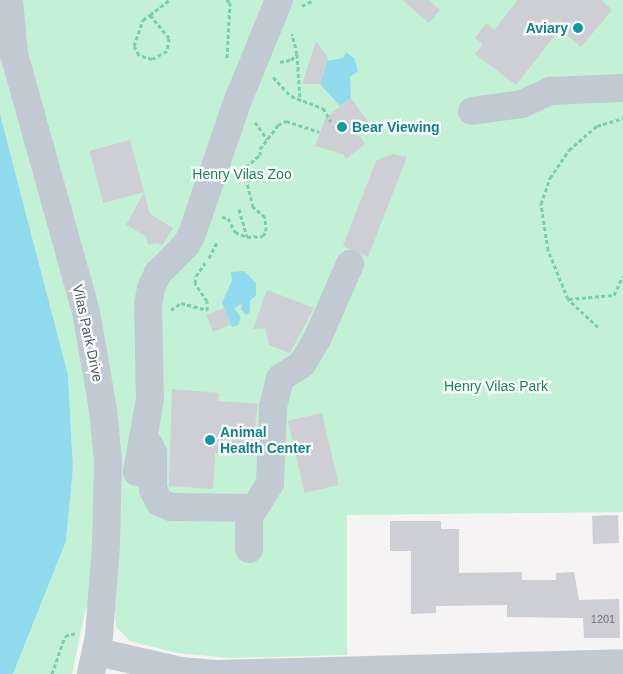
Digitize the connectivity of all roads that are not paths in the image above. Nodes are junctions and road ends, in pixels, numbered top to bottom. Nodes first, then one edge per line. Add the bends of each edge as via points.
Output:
1 (9, 0) edge
2 (287, 4) edge
3 (623, 88) edge
4 (472, 111) dead end
5 (350, 264) dead end
6 (146, 435) junction
7 (136, 472) dead end
8 (254, 508) junction
9 (249, 549) dead end
10 (94, 663) edge
11 (623, 663) edge
12 (319, 672) edge

1 - 10 street, Vilas Park Drive via 14,54 86,312 103,409 108,508
2 - 6 street via 238,100 192,234 186,245 158,273 151,288 148,325 150,399
3 - 4 street via 550,91 522,104
5 - 8 street via 318,337 302,364 280,378 273,407 270,484
6 - 7 street
6 - 8 street via 153,453 153,489 158,502 171,507
8 - 9 street via 248,517
10 - 12 street via 215,674
11 - 12 street

